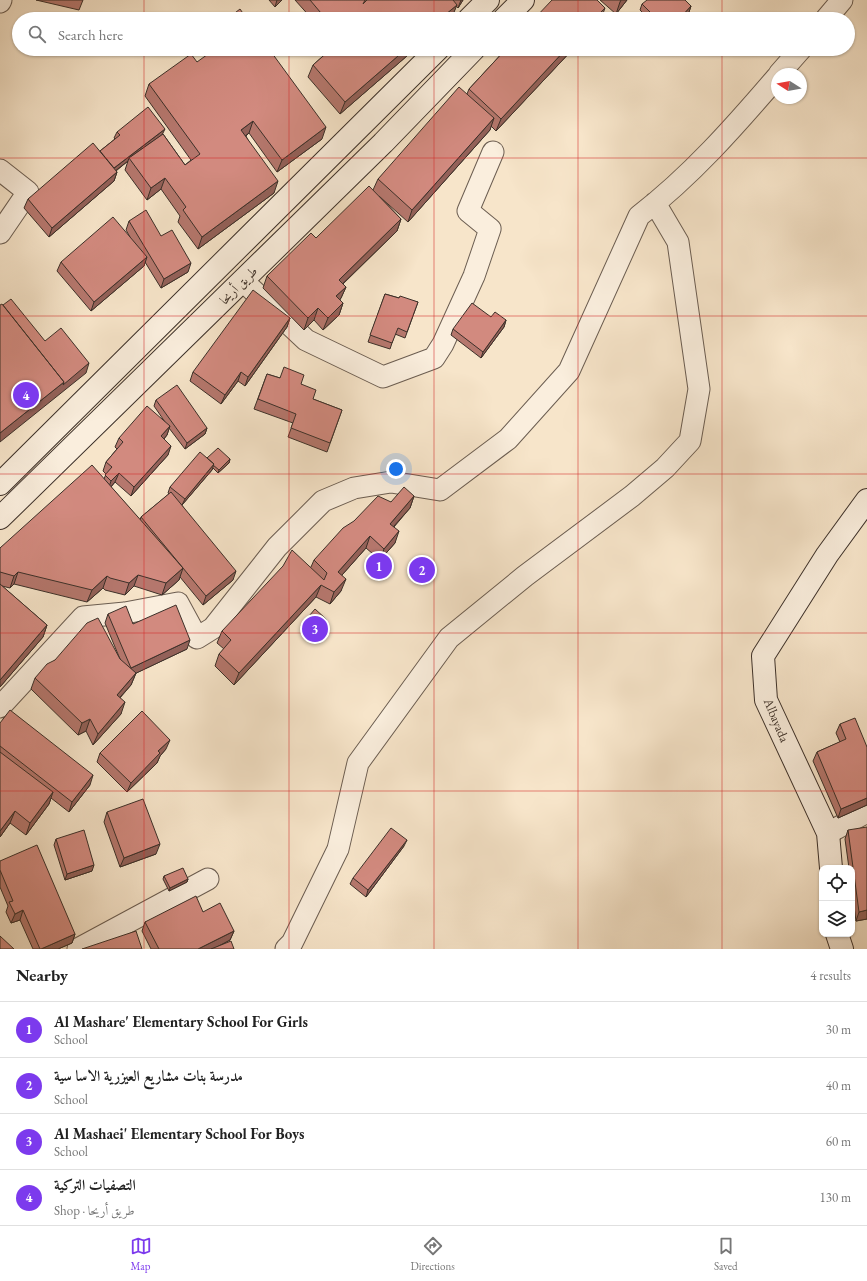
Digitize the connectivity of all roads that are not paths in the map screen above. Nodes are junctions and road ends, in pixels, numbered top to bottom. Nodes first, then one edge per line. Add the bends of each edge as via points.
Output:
1 (488, 0) edge
2 (523, 0) edge
3 (842, 0) edge
4 (476, 12) edge
5 (511, 12) edge
6 (832, 12) edge
7 (431, 56) edge
8 (467, 56) edge
9 (795, 56) edge
10 (784, 68) edge
11 (771, 84) edge
12 (493, 152) dead end
13 (0, 170) edge
14 (655, 203) junction
15 (0, 233) edge
16 (243, 280) junction
17 (0, 484) edge
18 (867, 500) edge
19 (0, 518) edge
20 (0, 707) edge
21 (867, 812) edge
22 (828, 833) junction
23 (831, 865) edge
24 (208, 879) dead end
25 (838, 937) edge
26 (78, 949) edge
27 (286, 949) edge
28 (842, 949) edge

1 - 4 main road
2 - 5 main road
3 - 6 street
7 - 17 main road, طريق أريحا
8 - 16 main road, طريق أريحا
9 - 10 street
11 - 14 street via 728,134
12 - 16 street via 468,211 490,229 474,276 434,358 383,377 306,340
13 - 15 street via 28,192
14 - 20 street via 639,216 569,371 508,439 440,490 391,482 354,488 323,501 277,547 213,628 198,638 178,603 125,613 83,616
14 - 27 street via 678,242 699,389 690,441 665,468 632,496 525,576 449,638 358,763 338,849 292,943
16 - 19 main road, طريق أريحا
18 - 22 main road, Albayada via 827,555 763,656 766,700
21 - 22 street
22 - 23 main road, Albayada
24 - 26 street
25 - 28 main road

